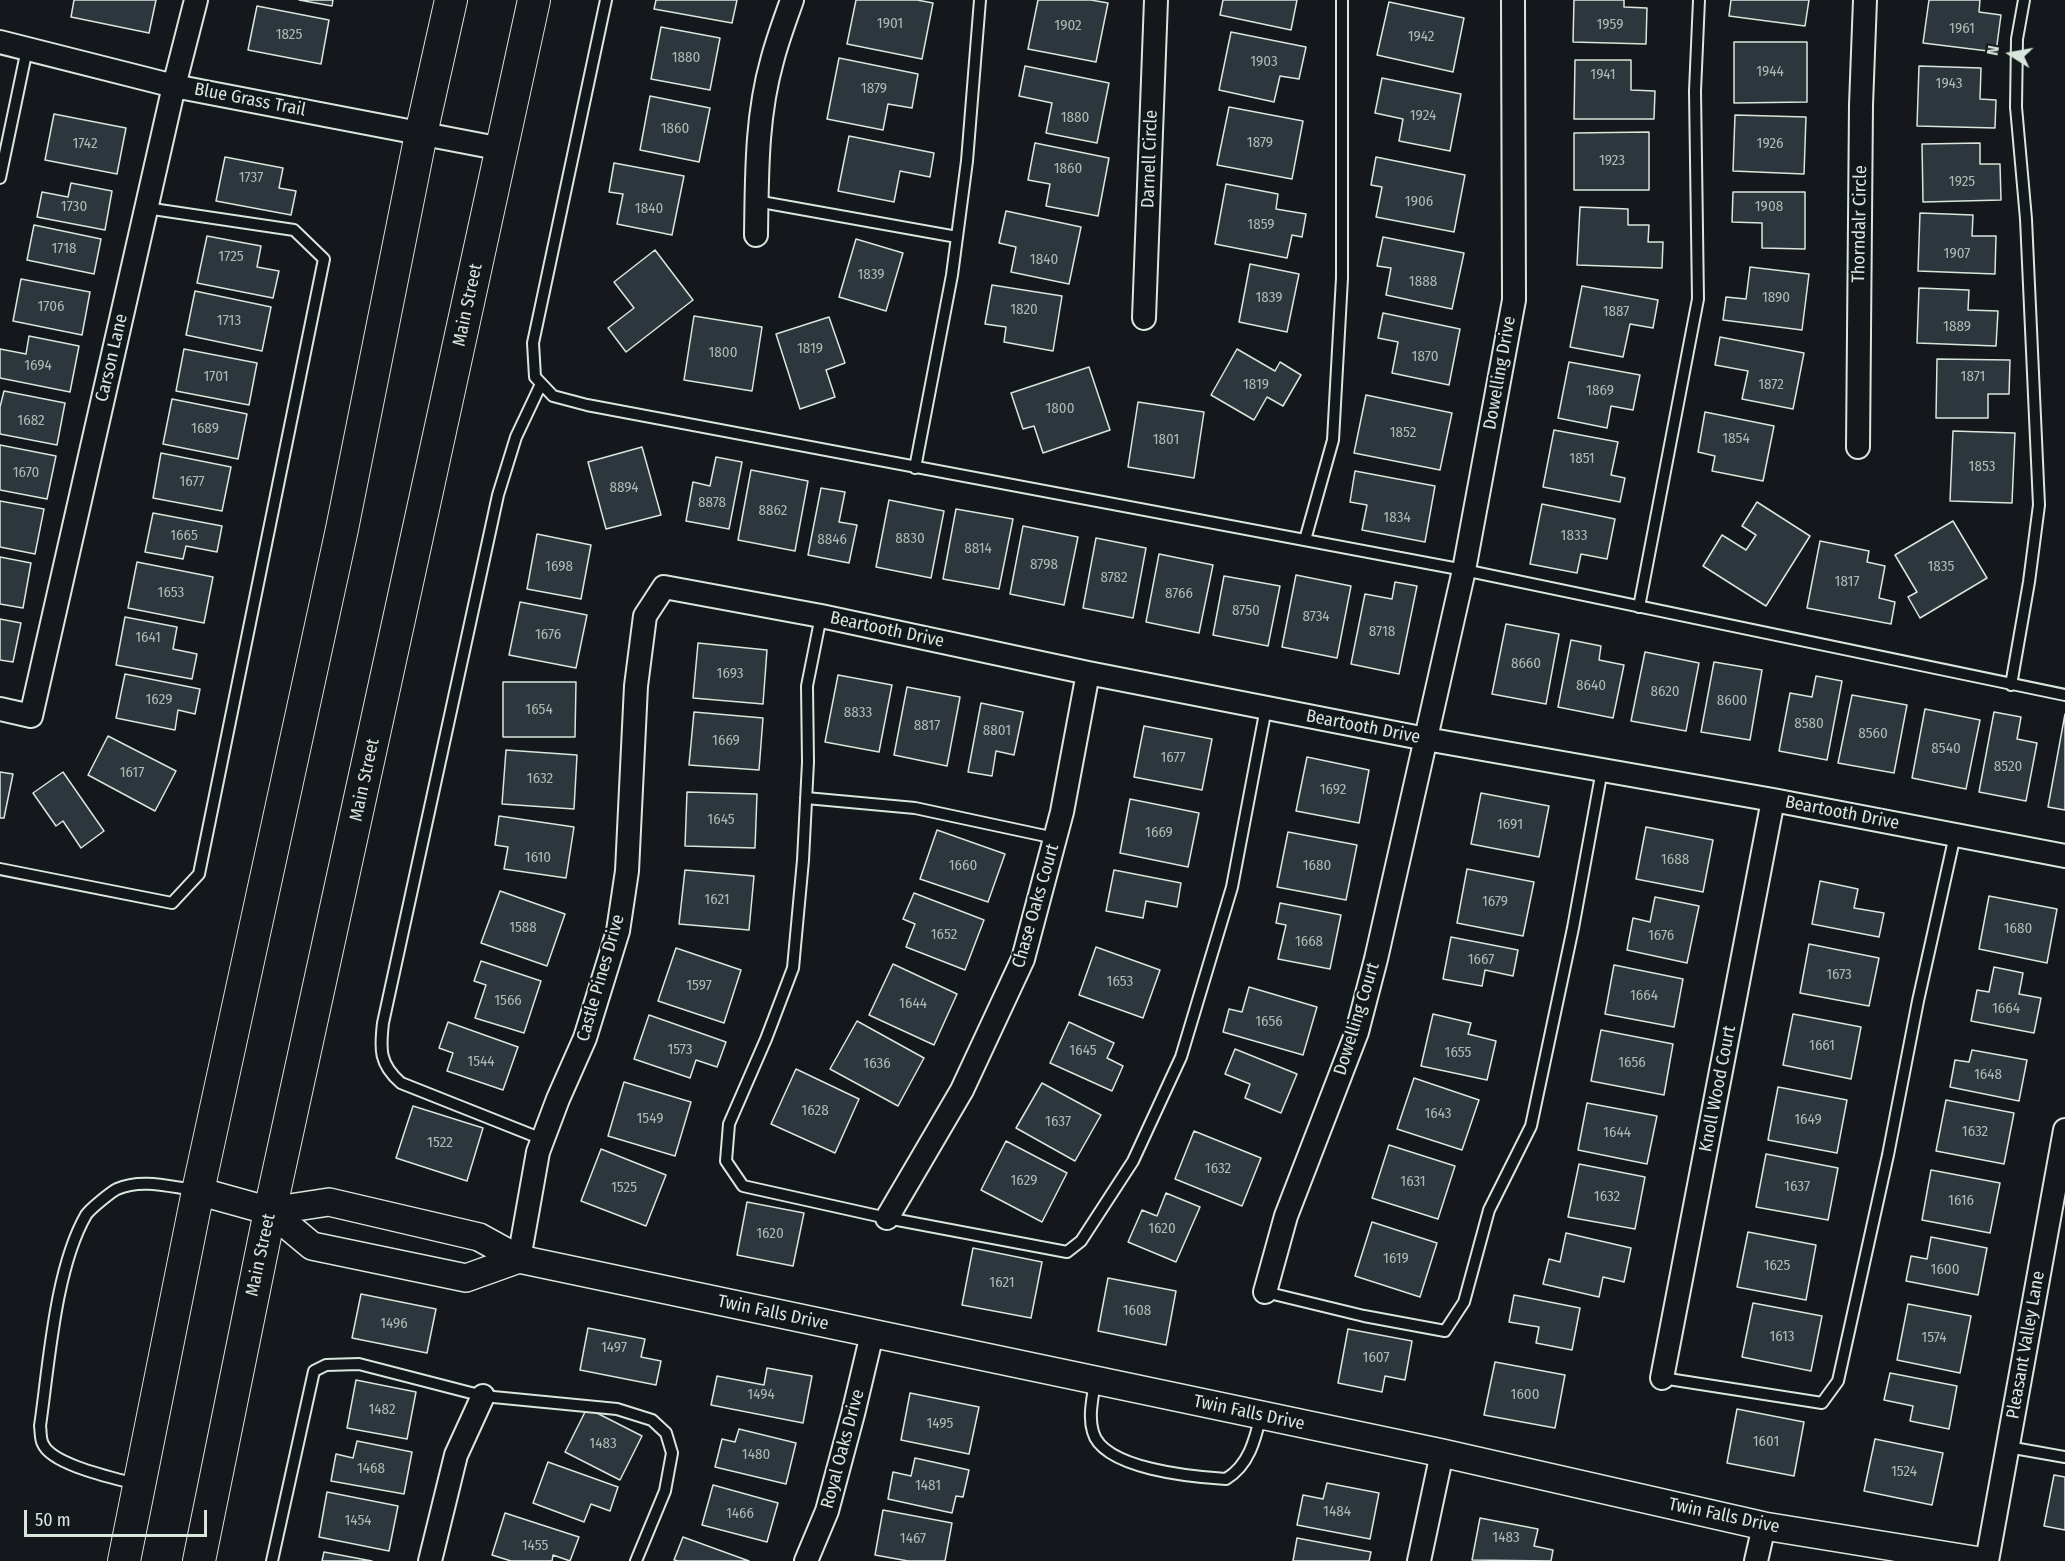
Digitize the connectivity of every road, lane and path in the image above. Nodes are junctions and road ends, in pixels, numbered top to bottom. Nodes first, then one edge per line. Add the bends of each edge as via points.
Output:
1 (196, 0) edge
2 (451, 0) edge
3 (534, 0) edge
4 (606, 0) edge
5 (792, 0) edge
6 (980, 0) edge
7 (1156, 0) edge
8 (1342, 0) edge
9 (1513, 0) edge
10 (1699, 0) edge
11 (1866, 0) edge
12 (2024, 0) edge
13 (0, 42) edge
14 (27, 49) junction
15 (174, 86) junction
16 (422, 134) junction
17 (502, 149) junction
18 (0, 178) edge
19 (756, 201) junction
20 (146, 208) junction
21 (756, 235) dead end
22 (957, 237) junction
23 (1144, 318) dead end
24 (541, 384) junction
25 (1858, 447) dead end
26 (915, 468) junction
27 (1305, 540) junction
28 (1464, 570) junction
29 (664, 587) joint
30 (1639, 607) junction
31 (821, 616) junction
32 (1088, 673) junction
33 (2012, 685) junction
34 (2065, 696) edge
35 (1266, 708) junction
36 (0, 709) edge
37 (1426, 739) junction
38 (1602, 770) junction
39 (806, 798) junction
40 (1773, 800) junction
41 (1955, 835) junction
42 (1055, 838) junction
43 (2065, 856) edge
44 (0, 869) edge
45 (2065, 1130) edge
46 (542, 1139) junction
47 (198, 1191) junction
48 (270, 1211) junction
49 (887, 1218) junction
50 (519, 1259) junction
51 (1265, 1292) joint
52 (872, 1334) junction
53 (1662, 1378) joint
54 (1095, 1381) junction
55 (483, 1396) junction
56 (1261, 1415) junction
57 (2008, 1447) junction
58 (1442, 1453) junction
59 (2065, 1457) edge
60 (139, 1485) junction
61 (1764, 1526) junction
62 (124, 1561) edge
63 (199, 1561) edge
64 (272, 1561) edge
65 (430, 1561) edge
66 (636, 1561) edge
67 (806, 1561) edge
68 (1419, 1561) edge
69 (1756, 1561) edge
70 (1980, 1561) edge
71 (1988, 1561) edge

1 - 15 street, Carson Lane
2 - 16 main road
3 - 17 main road, Main Street
4 - 24 lane via 533,344 535,377
5 - 19 street via 771,62 761,114
6 - 22 lane
7 - 23 street, Darnell Circle
8 - 27 lane via 1342,278 1332,440
9 - 28 street, Dowelling Drive via 1514,300
10 - 30 lane via 1695,92 1698,299
11 - 25 street, Thorndalr Circle
12 - 33 lane via 2017,39 2016,107 2026,219 2039,505
13 - 14 street, Blue Grass Trail
14 - 15 street, Blue Grass Trail
14 - 18 lane
15 - 16 street, Blue Grass Trail
15 - 20 street, Carson Lane
16 - 17 street, Blue Grass Trail
16 - 47 main road via 342,530
17 - 48 main road, Main Street
19 - 21 street
19 - 22 lane
20 - 36 street, Carson Lane via 31,716
20 - 44 lane via 294,230 324,260 199,874 172,903
22 - 26 lane
24 - 26 lane via 554,396 587,405
24 - 46 lane via 516,437 498,495 380,1046 383,1060 401,1083
26 - 27 lane
27 - 28 lane
28 - 30 lane
28 - 37 street, Dowelling Drive
29 - 31 street, Beartooth Drive
29 - 46 street, Castle Pines Drive via 645,616 636,686 627,871 618,931 585,1038
30 - 33 lane
31 - 32 street, Beartooth Drive
31 - 39 lane via 807,686
32 - 35 street, Beartooth Drive
32 - 42 street, Chase Oaks Court
33 - 34 lane
35 - 37 street, Beartooth Drive
35 - 49 lane via 1232,887 1181,1057 1133,1161 1081,1241 1067,1252
37 - 38 street, Beartooth Drive
37 - 51 street, Dowelling Court via 1357,1032 1286,1216
38 - 40 street, Beartooth Drive
38 - 51 lane via 1531,1126 1489,1210 1464,1302 1444,1331
39 - 42 lane via 915,808
39 - 49 lane via 793,968 729,1124 726,1161 743,1186
40 - 41 street, Beartooth Drive
40 - 53 street, Knoll Wood Court
41 - 43 street, Beartooth Drive
41 - 53 lane via 1838,1381 1822,1403
42 - 49 street, Chase Oaks Court via 1023,959 962,1090
45 - 57 street, Pleasant Valley Lane
46 - 50 street, Castle Pines Drive
47 - 48 street
47 - 60 main road
47 - 60 lane via 142,1183 116,1189 87,1213 69,1256 57,1310 40,1426 43,1445 51,1455 83,1470
48 - 50 street, Twin Falls Drive via 329,1202 478,1237
48 - 50 street via 312,1246 466,1278
48 - 63 main road, Main Street
50 - 52 street, Twin Falls Drive
52 - 54 street, Twin Falls Drive
52 - 67 street, Royal Oaks Drive via 827,1511
54 - 56 street, Twin Falls Drive
54 - 56 lane via 1093,1434 1111,1455 1133,1465 1226,1479 1235,1473 1253,1446
55 - 64 lane via 359,1364 326,1365 314,1371
55 - 65 street via 456,1455
55 - 66 lane via 617,1409 652,1420 666,1433 672,1453 665,1491
56 - 58 street, Twin Falls Drive
57 - 59 lane
57 - 71 street, Pleasant Valley Lane
58 - 61 street, Twin Falls Drive
58 - 68 street
60 - 62 main road
61 - 69 street
61 - 70 street, Twin Falls Drive

